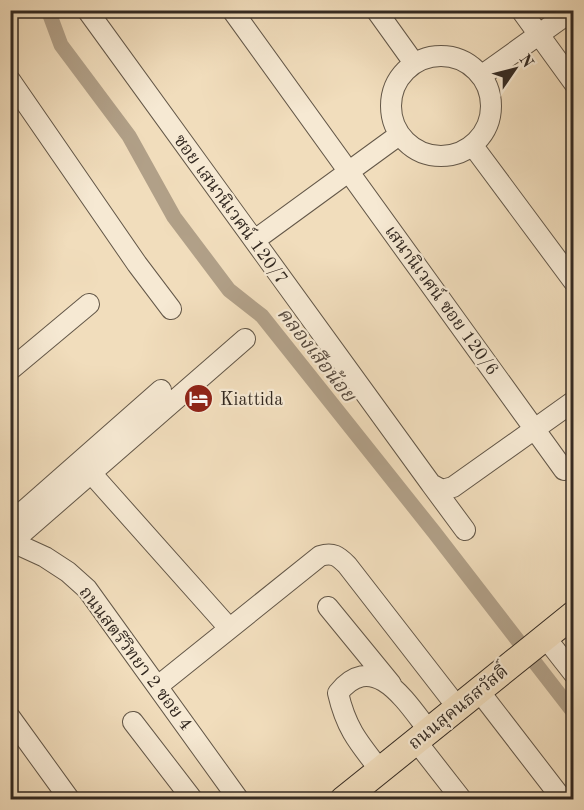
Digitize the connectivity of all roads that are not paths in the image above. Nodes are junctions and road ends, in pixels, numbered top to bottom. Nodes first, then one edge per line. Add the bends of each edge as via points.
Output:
1 (87, 10) edge
2 (232, 10) edge
3 (376, 10) edge
4 (522, 10) edge
5 (573, 10) edge
6 (539, 35) junction
7 (414, 63) junction
8 (482, 76) junction
9 (10, 80) edge
10 (573, 83) edge
11 (399, 135) junction
12 (473, 146) junction
13 (349, 172) junction
14 (255, 240) junction
15 (573, 282) edge
16 (89, 304) dead end
17 (171, 309) dead end
18 (245, 339) dead end
19 (10, 370) edge
20 (162, 390) dead end
21 (573, 401) edge
22 (535, 429) junction
23 (564, 470) dead end
24 (92, 473) junction
25 (437, 487) junction
26 (465, 530) dead end
27 (11, 535) edge
28 (328, 607) dead end
29 (573, 615) edge
30 (229, 628) junction
31 (533, 647) junction
32 (573, 674) edge
33 (158, 686) junction
34 (393, 686) junction
35 (479, 691) junction
36 (458, 708) junction
37 (10, 717) edge
38 (133, 722) dead end
39 (423, 736) junction
40 (380, 770) junction
41 (62, 796) edge
42 (236, 799) edge
43 (193, 800) edge
44 (343, 800) edge
45 (462, 800) edge
46 (563, 800) edge

1 - 14 street, ซอย เสนานิเวศน์ 120/7
2 - 13 street, เสนานิเวศน์ ซอย 120/6
3 - 7 street
4 - 6 street
5 - 6 street
6 - 8 street
6 - 10 street
7 - 8 street via 443,56 471,65
7 - 11 street via 393,90 391,113
8 - 12 street via 492,105 490,120
9 - 17 street
11 - 12 street via 421,153 434,157 448,157
11 - 13 street
12 - 15 street
13 - 14 street
13 - 22 street, เสนานิเวศน์ ซอย 120/6
14 - 25 street, ซอย เสนานิเวศน์ 120/7
16 - 19 street
18 - 24 street
20 - 27 street
21 - 22 street
22 - 23 street, เสนานิเวศน์ ซอย 120/6
22 - 25 street via 453,487
24 - 27 street
24 - 30 street
25 - 26 street, ซอย เสนานิเวศน์ 120/7
27 - 33 street, ถนนสตรีวิทยา 2 ซอย 4 via 87,589
28 - 34 street
29 - 31 main road, ถนนสุคนธสวัสดิ์
30 - 33 street
30 - 36 street via 320,556 330,553 347,565
31 - 32 street
31 - 35 main road, ถนนสุคนธสวัสดิ์
33 - 42 street, ถนนสตรีวิทยา 2 ซอย 4
34 - 39 street
34 - 40 street via 378,677 363,675 347,682 338,693 351,734
35 - 36 main road, ถนนสุคนธสวัสดิ์
35 - 46 street
36 - 39 main road, ถนนสุคนธสวัสดิ์
37 - 41 street
38 - 43 street
39 - 40 main road, ถนนสุคนธสวัสดิ์
39 - 45 street
40 - 44 main road, ถนนสุคนธสวัสดิ์

